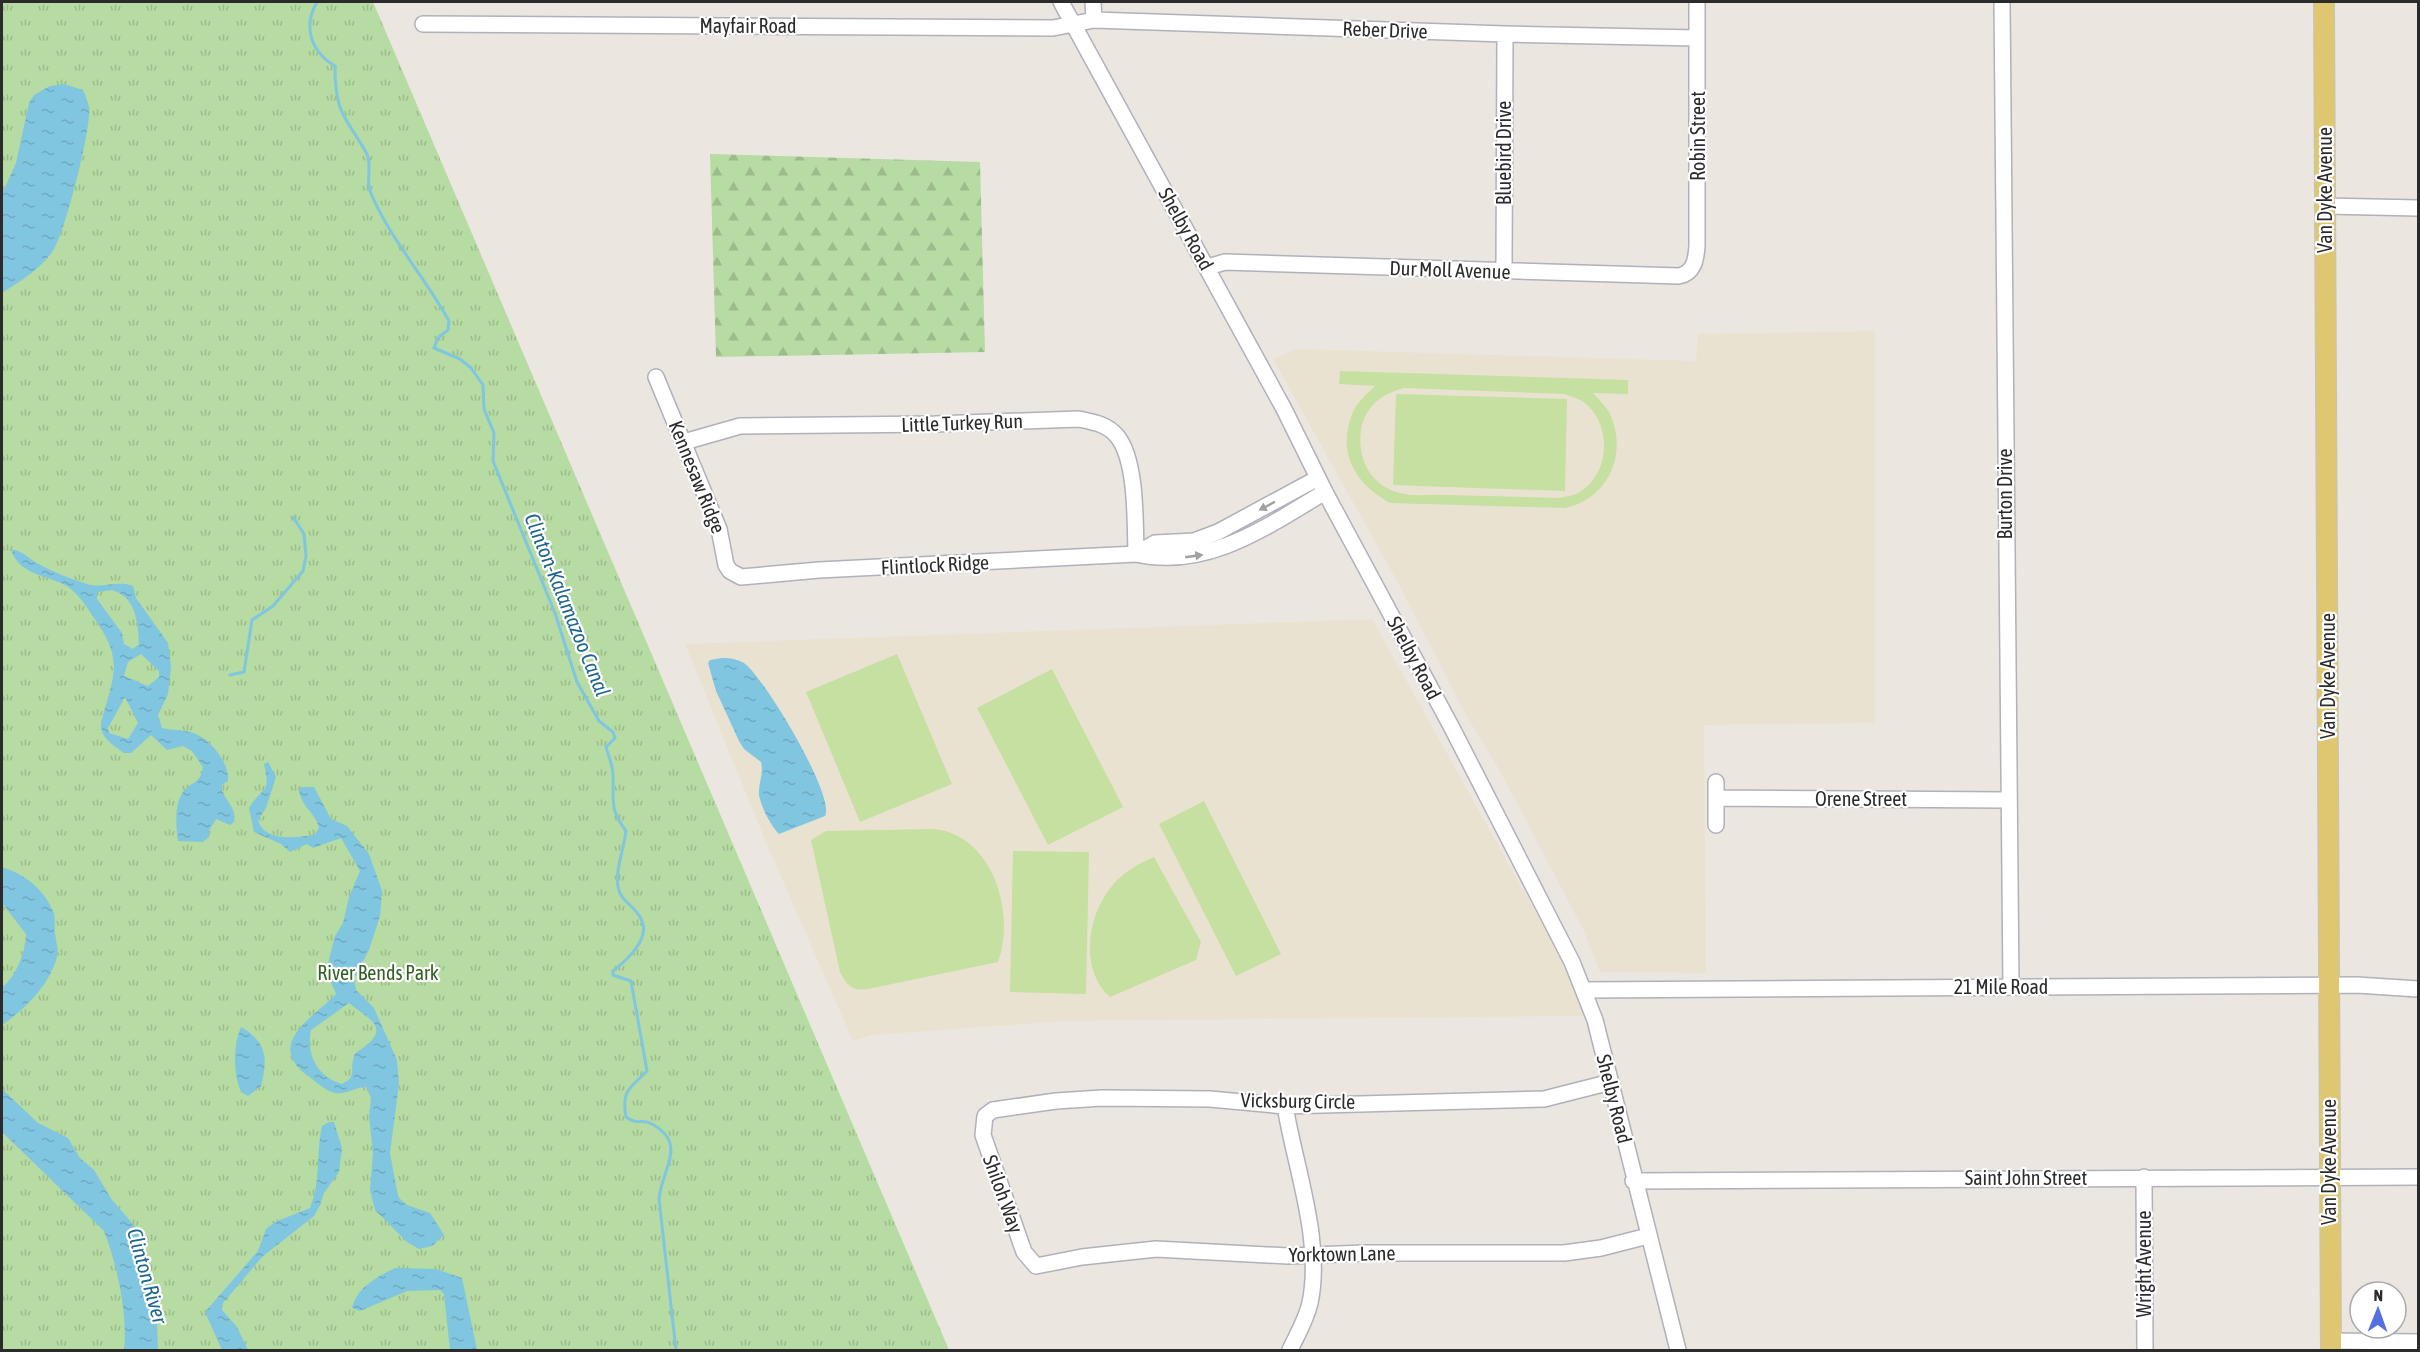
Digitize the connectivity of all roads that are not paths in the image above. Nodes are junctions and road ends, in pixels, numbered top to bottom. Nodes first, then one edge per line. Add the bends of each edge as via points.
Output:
1 (1061, 2) edge
2 (1094, 2) edge
3 (1697, 2) edge
4 (2002, 2) edge
5 (2324, 2) edge
6 (1094, 20) junction
7 (423, 24) dead end
8 (1073, 24) junction
9 (1505, 34) junction
10 (1697, 38) junction
11 (2325, 206) junction
12 (2418, 208) edge
13 (1208, 267) junction
14 (1691, 270) joint
15 (1504, 272) junction
16 (656, 377) dead end
17 (684, 442) junction
18 (1322, 485) junction
19 (1225, 528) junction
20 (1232, 543) junction
21 (1136, 554) junction
22 (735, 575) joint
23 (2007, 800) junction
24 (1716, 825) dead end
25 (2330, 985) junction
26 (2011, 987) junction
27 (2418, 988) edge
28 (1584, 990) junction
29 (1611, 1082) junction
30 (1285, 1106) junction
31 (985, 1116) joint
32 (2144, 1177) junction
33 (2329, 1177) junction
34 (2418, 1177) edge
35 (1634, 1181) junction
36 (1648, 1236) junction
37 (1311, 1256) junction
38 (1036, 1266) joint
39 (2418, 1342) edge
40 (2331, 1346) edge
41 (1290, 1350) edge
42 (1678, 1350) edge
43 (2145, 1350) edge

1 - 8 street, Shelby Road
2 - 6 street
3 - 10 street, Robin Street
4 - 23 street, Burton Drive
5 - 11 main road, Van Dyke Avenue
6 - 8 street, Reber Drive
6 - 9 street, Reber Drive
7 - 8 street, Mayfair Road via 1042,28
8 - 13 street, Shelby Road
9 - 10 street, Reber Drive
9 - 15 street, Bluebird Drive
10 - 14 street, Robin Street via 1697,246
11 - 12 street
11 - 25 main road, Van Dyke Avenue
13 - 15 street, Dur Moll Avenue via 1225,262
13 - 18 street, Shelby Road
14 - 15 street, Dur Moll Avenue via 1679,276
16 - 17 street, Kennesaw Ridge
17 - 21 street, Little Turkey Run via 740,426 1079,419 1096,422 1116,435 1125,451 1134,504
17 - 22 street, Kennesaw Ridge via 719,529 726,565
18 -> 19 street, Flintlock Ridge
18 - 20 street, Flintlock Ridge
18 - 28 street, Shelby Road via 1452,728
19 - 20 street
19 - 21 street, Flintlock Ridge via 1194,541 1155,543
21 -> 20 street, Flintlock Ridge via 1160,560 1196,556
21 - 22 street, Flintlock Ridge via 819,570 750,578
23 - 24 street, Orene Street via 1716,790
23 - 26 street, Burton Drive
25 - 26 street, 21 Mile Road
25 - 27 street, 21 Mile Road
25 - 33 main road, Van Dyke Avenue
26 - 28 street, 21 Mile Road
28 - 29 street, Shelby Road
29 - 30 street, Vicksburg Circle via 1544,1099
29 - 35 street, Shelby Road
30 - 31 street, Vicksburg Circle via 1210,1099 1102,1098 1011,1106
30 - 37 street via 1305,1202
31 - 38 street, Shiloh Way via 983,1136 989,1158 1024,1252
32 - 33 street, Saint John Street
32 - 35 street, Saint John Street
32 - 43 street, Wright Avenue
33 - 34 street, Saint John Street
33 - 40 main road, Van Dyke Avenue
35 - 36 street, Shelby Road
36 - 37 street, Yorktown Lane via 1564,1253
36 - 42 street, Shelby Road
37 - 38 street, Yorktown Lane via 1156,1249
37 - 41 street via 1309,1306
39 - 40 street

